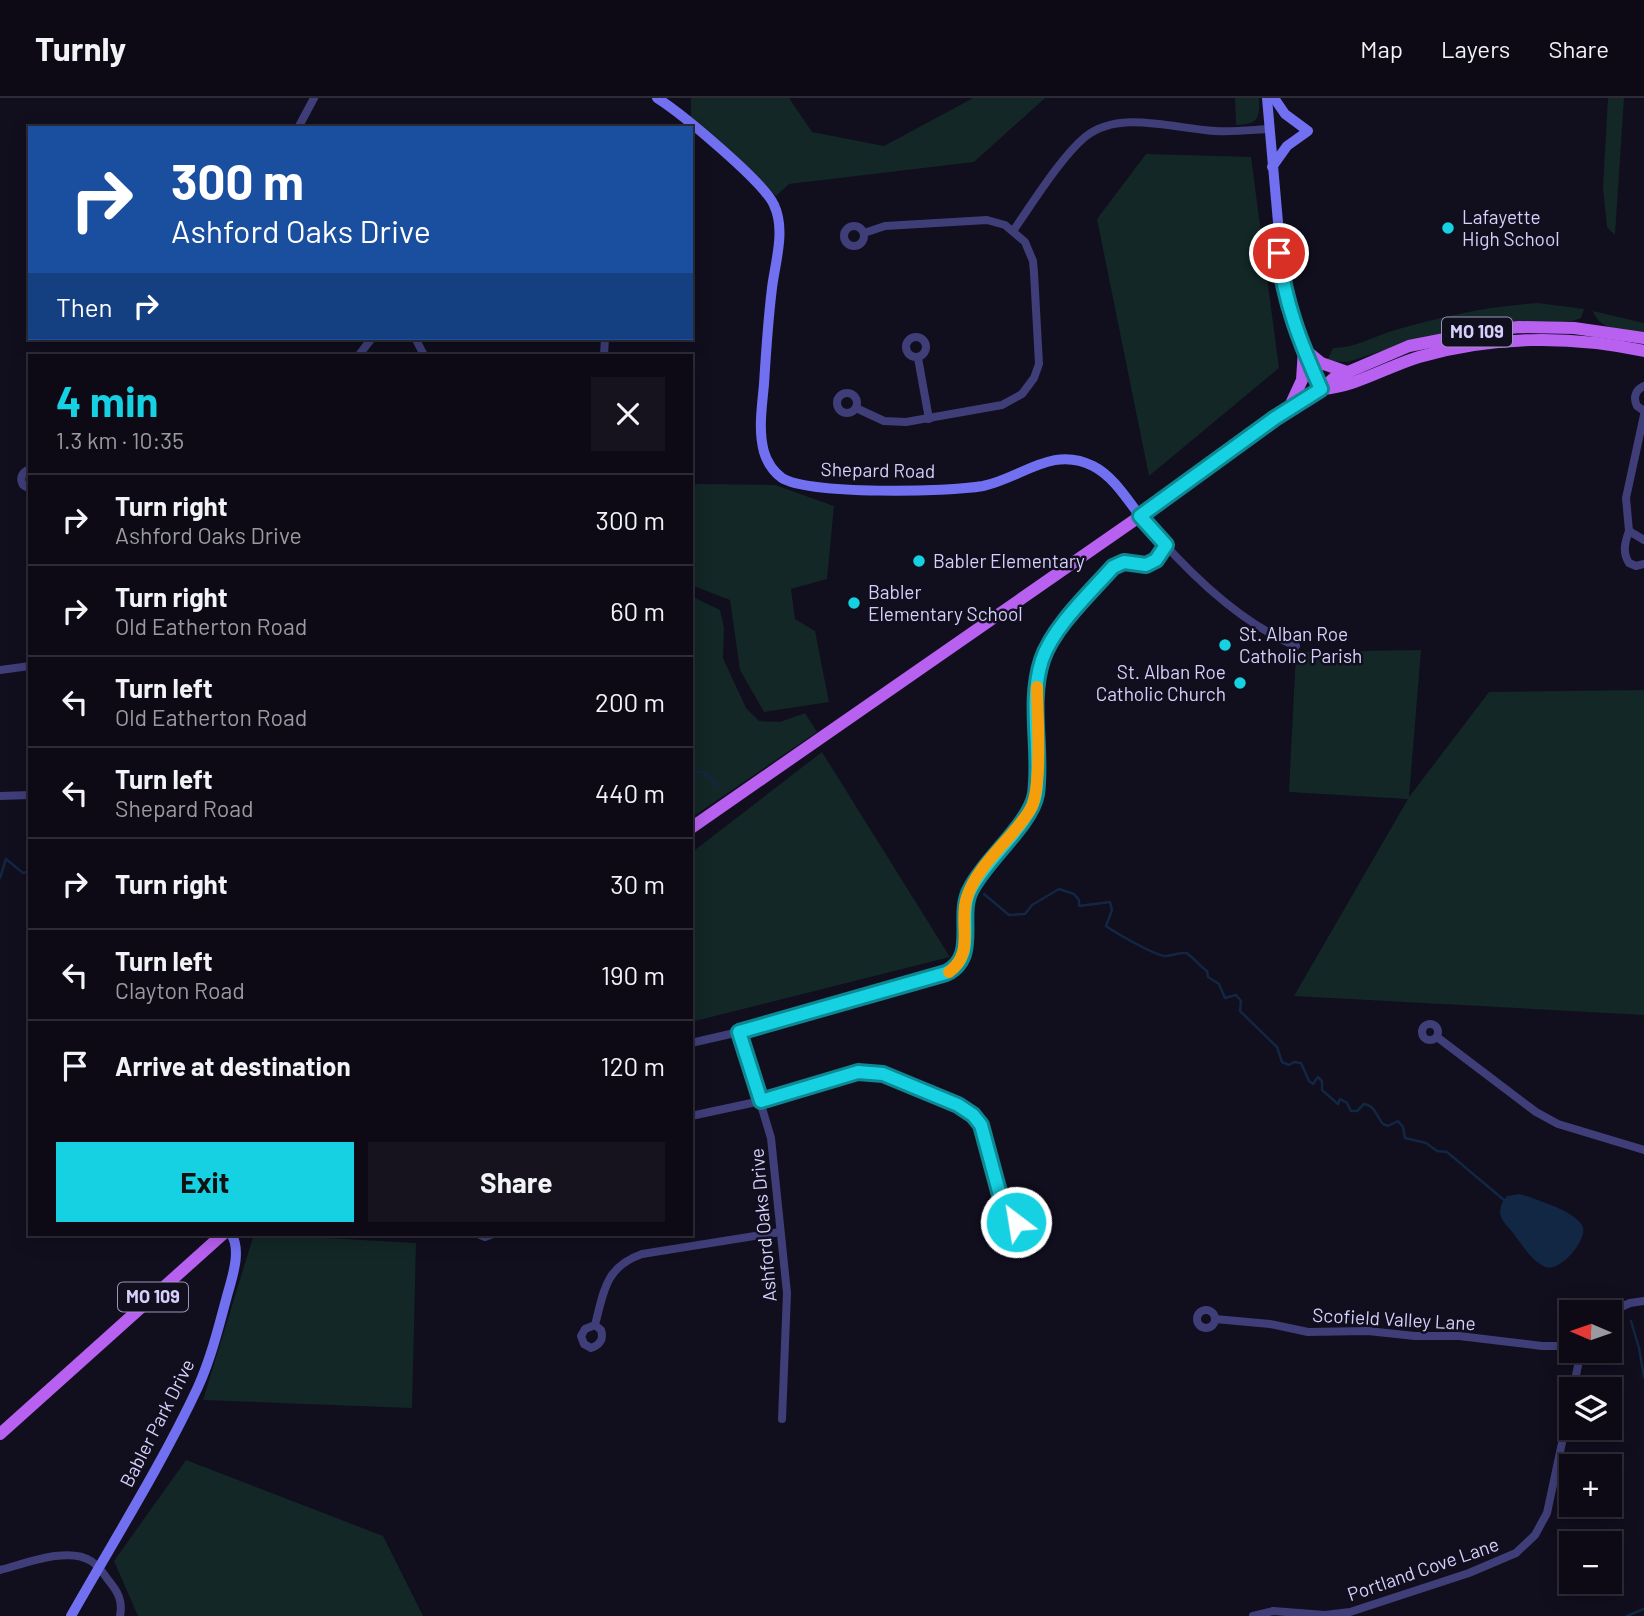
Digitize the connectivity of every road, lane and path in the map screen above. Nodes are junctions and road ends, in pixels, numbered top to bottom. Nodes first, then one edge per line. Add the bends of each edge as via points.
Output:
1 (314, 98) edge
2 (657, 98) edge
3 (1267, 98) edge
4 (1274, 98) edge
5 (299, 126) edge
6 (690, 126) edge
7 (693, 128) edge
8 (1269, 129) junction
9 (1272, 167) junction
10 (1013, 230) junction
11 (864, 233) dead end
12 (1644, 338) edge
13 (370, 340) edge
14 (1304, 349) junction
15 (1644, 351) edge
16 (360, 354) edge
17 (918, 358) dead end
18 (1347, 372) junction
19 (1644, 386) edge
20 (1321, 389) junction
21 (856, 408) dead end
22 (1289, 408) junction
23 (1644, 413) edge
24 (929, 419) junction
25 (28, 470) edge
26 (28, 488) edge
27 (1140, 516) junction
28 (1629, 531) junction
29 (1644, 540) edge
30 (1166, 545) junction
31 (1644, 564) edge
32 (1296, 646) dead end
33 (28, 666) edge
34 (0, 670) edge
35 (28, 795) edge
36 (0, 796) edge
37 (693, 827) edge
38 (739, 1032) junction
39 (1437, 1037) dead end
40 (693, 1043) edge
41 (761, 1101) junction
42 (693, 1115) edge
43 (1644, 1150) edge
44 (1004, 1210) dead end
45 (780, 1232) junction
46 (221, 1236) edge
47 (232, 1236) edge
48 (1644, 1301) edge
49 (1622, 1307) edge
50 (1215, 1319) dead end
51 (595, 1325) dead end
52 (1559, 1346) edge
53 (782, 1419) dead end
54 (0, 1434) edge
55 (1563, 1440) edge
56 (99, 1567) junction
57 (0, 1570) edge
58 (71, 1616) edge
59 (120, 1616) edge
60 (1254, 1616) edge

1 - 5 street
2 - 6 street, Shepard Road
3 - 8 street
4 - 9 street via 1285,114 1308,131 1287,146
7 - 27 street, Shepard Road via 760,185 775,206 779,232 761,429 765,456 777,473 792,482 824,488 963,488 993,483 1056,458 1069,458 1104,473
8 - 9 street
8 - 10 street via 1214,131 1126,122 1098,129 1072,150
9 - 14 street via 1283,282
10 - 11 street via 978,220 885,226
10 - 24 street via 1033,261 1039,356 1034,378 1009,403
12 - 18 main road, MO 109 via 1574,328 1491,330 1409,346
13 - 16 street
14 - 18 main road via 1321,363
14 - 20 street
14 - 22 main road via 1302,380
15 - 20 main road, MO 109 via 1568,341 1486,343 1418,357 1340,388
17 - 24 street
18 - 20 main road, MO 109
19 - 23 street via 1635,397
20 - 22 main road, MO 109
21 - 24 street via 894,422
22 - 27 main road, MO 109
23 - 28 street via 1626,498
25 - 26 street via 21,479
27 - 30 street, Shepard Road
27 - 37 main road, MO 109
28 - 29 street
28 - 31 street via 1627,561
30 - 32 street, Shepard Road via 1251,622
30 - 38 street via 1156,560 1146,565 1124,562 1113,567 1046,648 1037,684 1033,803 971,888 964,908 966,940 958,964 946,973
33 - 34 street
35 - 36 street
38 - 40 street
38 - 41 street, Ashford Oaks Drive
39 - 43 street via 1536,1112 1558,1124
41 - 42 street
41 - 44 street via 858,1072 872,1072 958,1105 981,1125
41 - 45 street, Ashford Oaks Drive via 771,1138
45 - 51 street via 630,1258 609,1278
45 - 53 street, Ashford Oaks Drive via 788,1293
46 - 54 main road, MO 109
47 - 56 street, Babler Park Drive via 236,1245 231,1280 205,1370
48 - 49 street
50 - 52 street, Scofield Valley Lane via 1308,1332 1459,1336
55 - 60 street, Portland Cove Lane via 1547,1513 1535,1535 1516,1553 1350,1612 1273,1611
56 - 57 street via 89,1559 54,1556
56 - 58 street, Babler Park Drive
56 - 59 street via 119,1594

